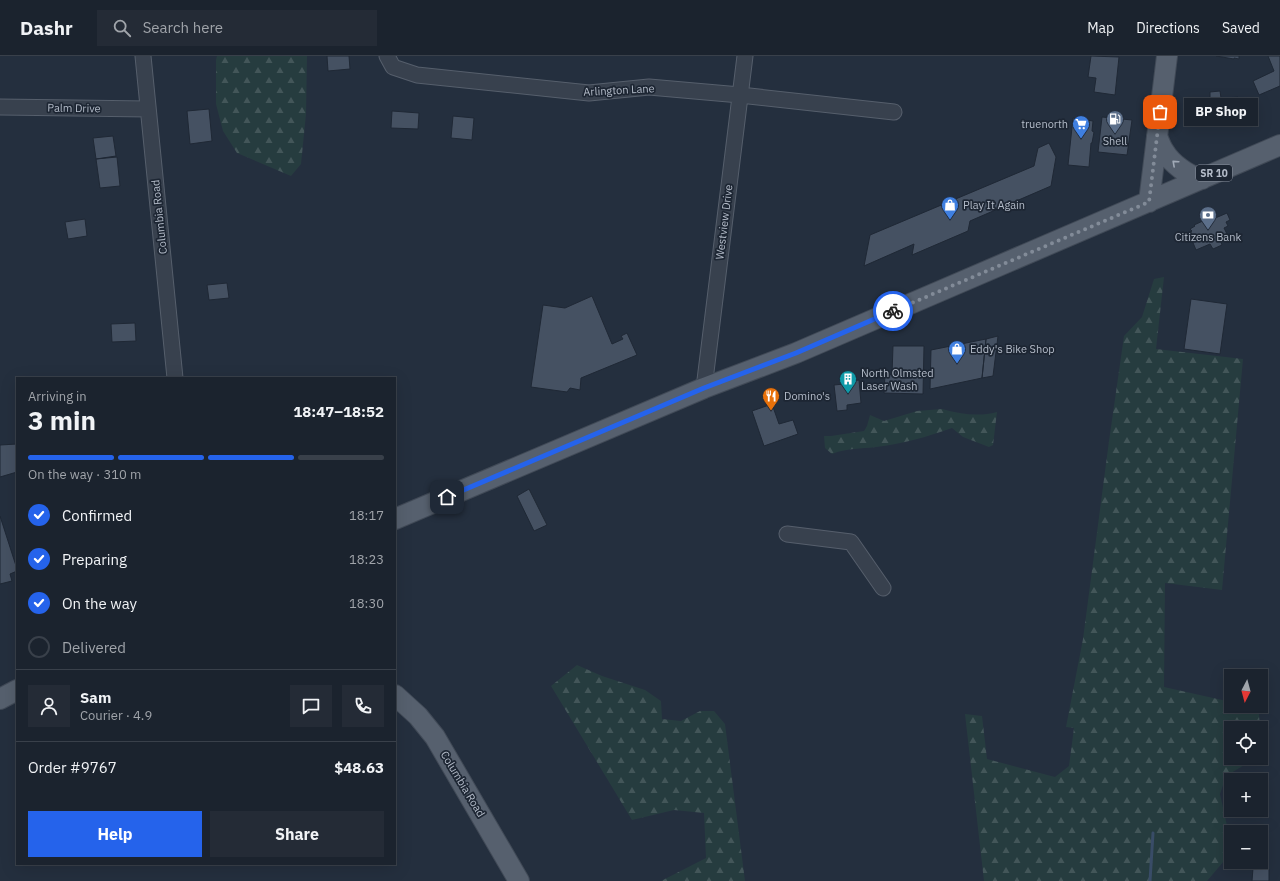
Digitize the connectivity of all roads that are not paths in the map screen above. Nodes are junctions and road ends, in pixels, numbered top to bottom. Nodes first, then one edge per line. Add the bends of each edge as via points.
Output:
1 (143, 56) edge
2 (745, 56) edge
3 (1167, 56) edge
4 (390, 62) edge
5 (740, 95) junction
6 (0, 107) edge
7 (148, 109) junction
8 (894, 112) dead end
9 (1157, 136) junction
10 (1280, 145) edge
11 (1202, 179) junction
12 (1149, 202) junction
13 (175, 377) edge
14 (704, 388) junction
15 (396, 519) edge
16 (787, 534) dead end
17 (883, 588) dead end
18 (16, 691) edge
19 (396, 696) edge
20 (0, 699) edge
21 (519, 881) edge

1 - 7 street, Columbia Road
2 - 5 street, Westview Drive
3 - 9 main road
4 - 5 street, Arlington Lane via 417,75 589,93 649,87
5 - 8 street, Arlington Lane
5 - 14 street, Westview Drive
6 - 7 street, Palm Drive
7 - 13 street, Columbia Road
11 -> 9 main road via 1184,171 1171,159 1164,152
9 - 12 main road
10 - 11 main road, SR 10
11 - 12 main road, SR 10
12 - 14 main road, SR 10 via 796,353
14 - 15 main road, SR 10
16 - 17 street via 851,542
18 - 20 main road
19 - 21 main road, Columbia Road via 418,716 434,737

